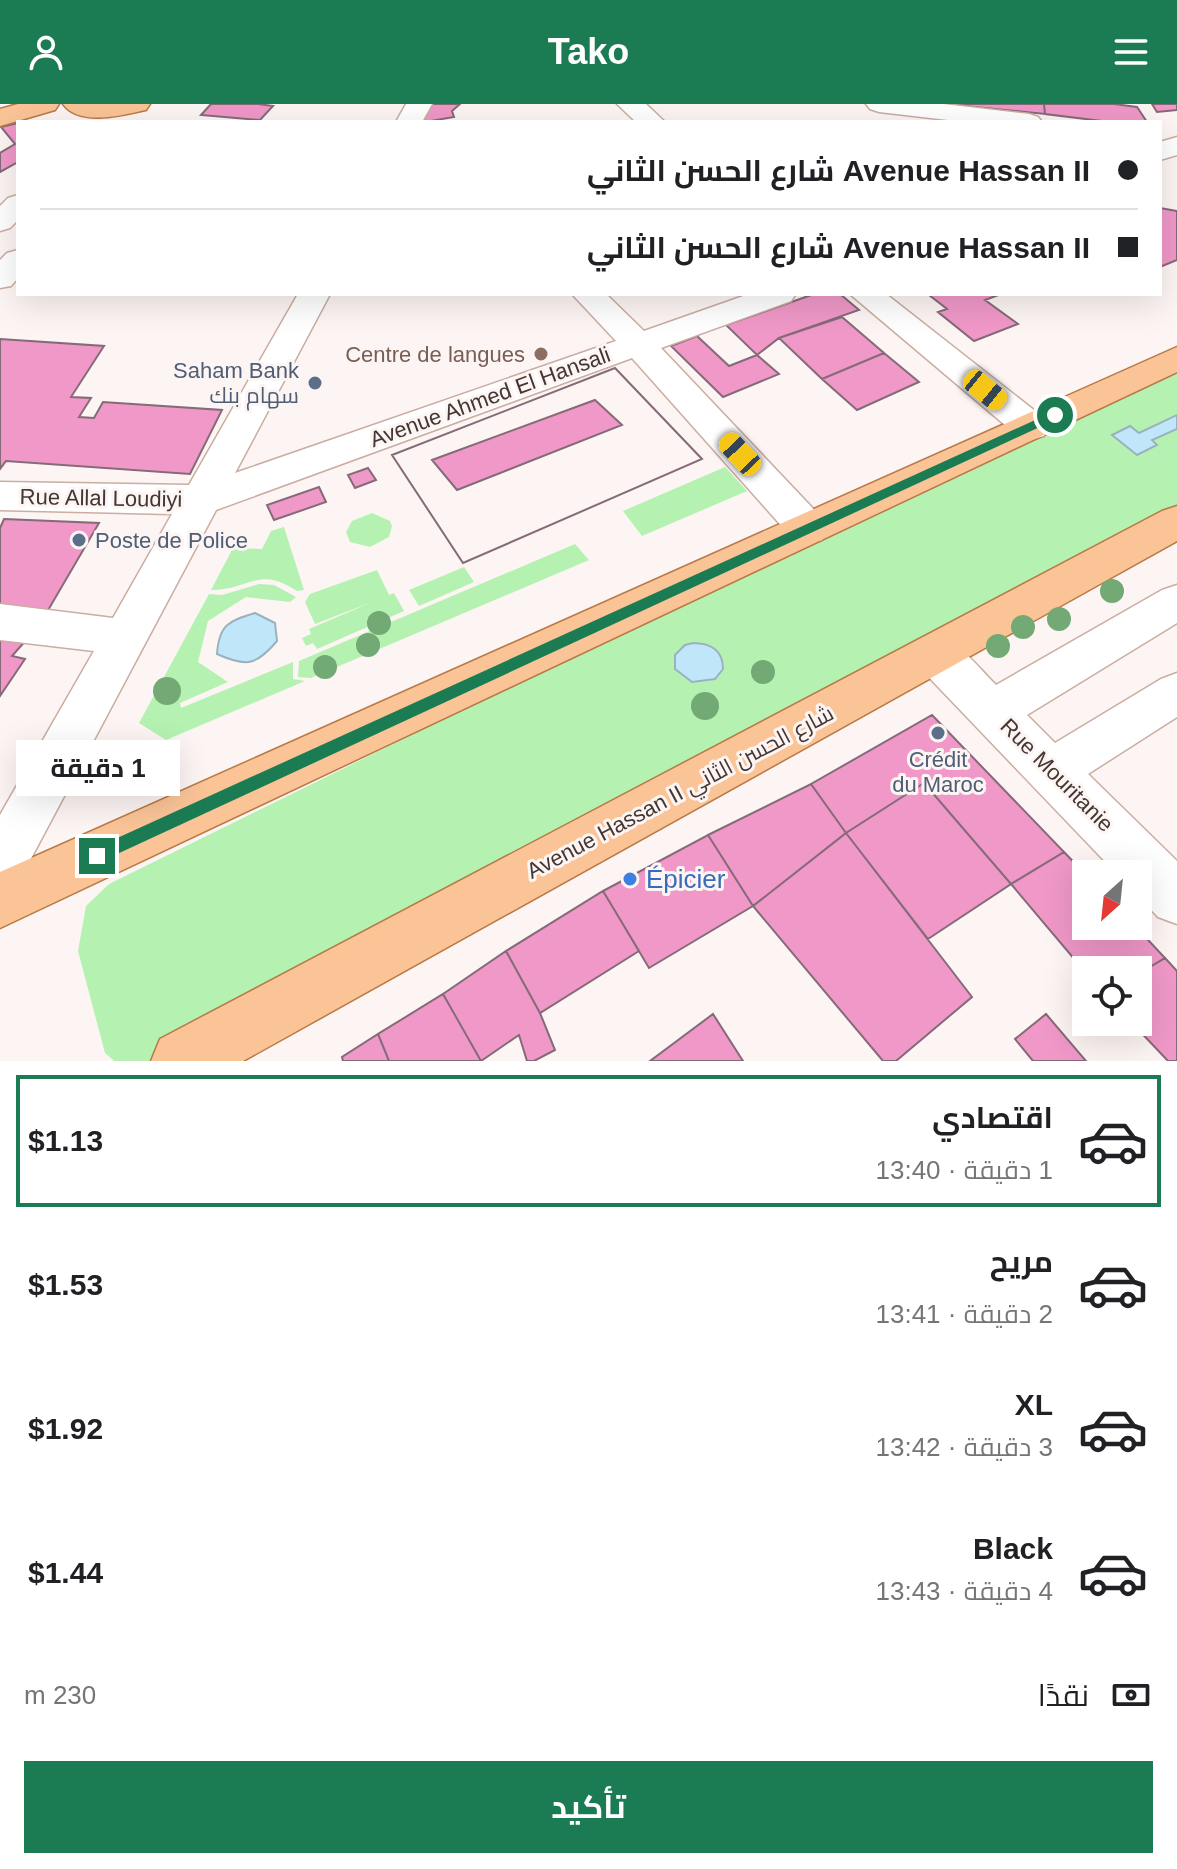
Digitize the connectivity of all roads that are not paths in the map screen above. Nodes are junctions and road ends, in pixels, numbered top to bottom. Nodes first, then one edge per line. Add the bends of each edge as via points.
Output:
1 (46, 104) edge
2 (76, 104) edge
3 (630, 104) edge
4 (894, 109) edge
5 (127, 112) edge
6 (0, 118) edge
7 (650, 120) edge
8 (1008, 120) edge
9 (16, 206) edge
10 (0, 222) edge
11 (16, 261) edge
12 (0, 279) edge
13 (313, 296) edge
14 (590, 296) edge
15 (774, 296) edge
16 (868, 296) edge
17 (638, 344) junction
18 (1177, 358) edge
19 (1031, 427) junction
20 (0, 496) edge
21 (201, 500) junction
22 (1174, 528) edge
23 (808, 529) junction
24 (1177, 602) edge
25 (0, 622) edge
26 (124, 637) junction
27 (935, 654) junction
28 (1177, 693) edge
29 (993, 711) junction
30 (1053, 770) junction
31 (0, 865) edge
32 (1177, 898) edge
33 (0, 900) edge
34 (182, 1061) edge

1 - 6 main road
2 - 5 main road via 92,111
3 - 7 street
4 - 8 street
9 - 10 street
11 - 12 street
13 - 21 street
14 - 17 street
15 - 17 street, Avenue Ahmed El Hansali
16 - 19 street
17 - 21 street, Avenue Ahmed El Hansali
17 - 23 street
18 - 19 main road
19 - 23 main road
20 - 21 street, Rue Allal Loudiyi
21 - 26 street
22 - 27 main road, Avenue Hassan II شارع الحسن الثاني
23 - 33 main road
24 - 29 street
25 - 26 street
26 - 31 street
27 - 29 street, Rue Mouritanie
27 - 34 main road, Avenue Hassan II شارع الحسن الثاني
28 - 30 street
29 - 30 street, Rue Mouritanie
30 - 32 street, Rue Mouritanie

